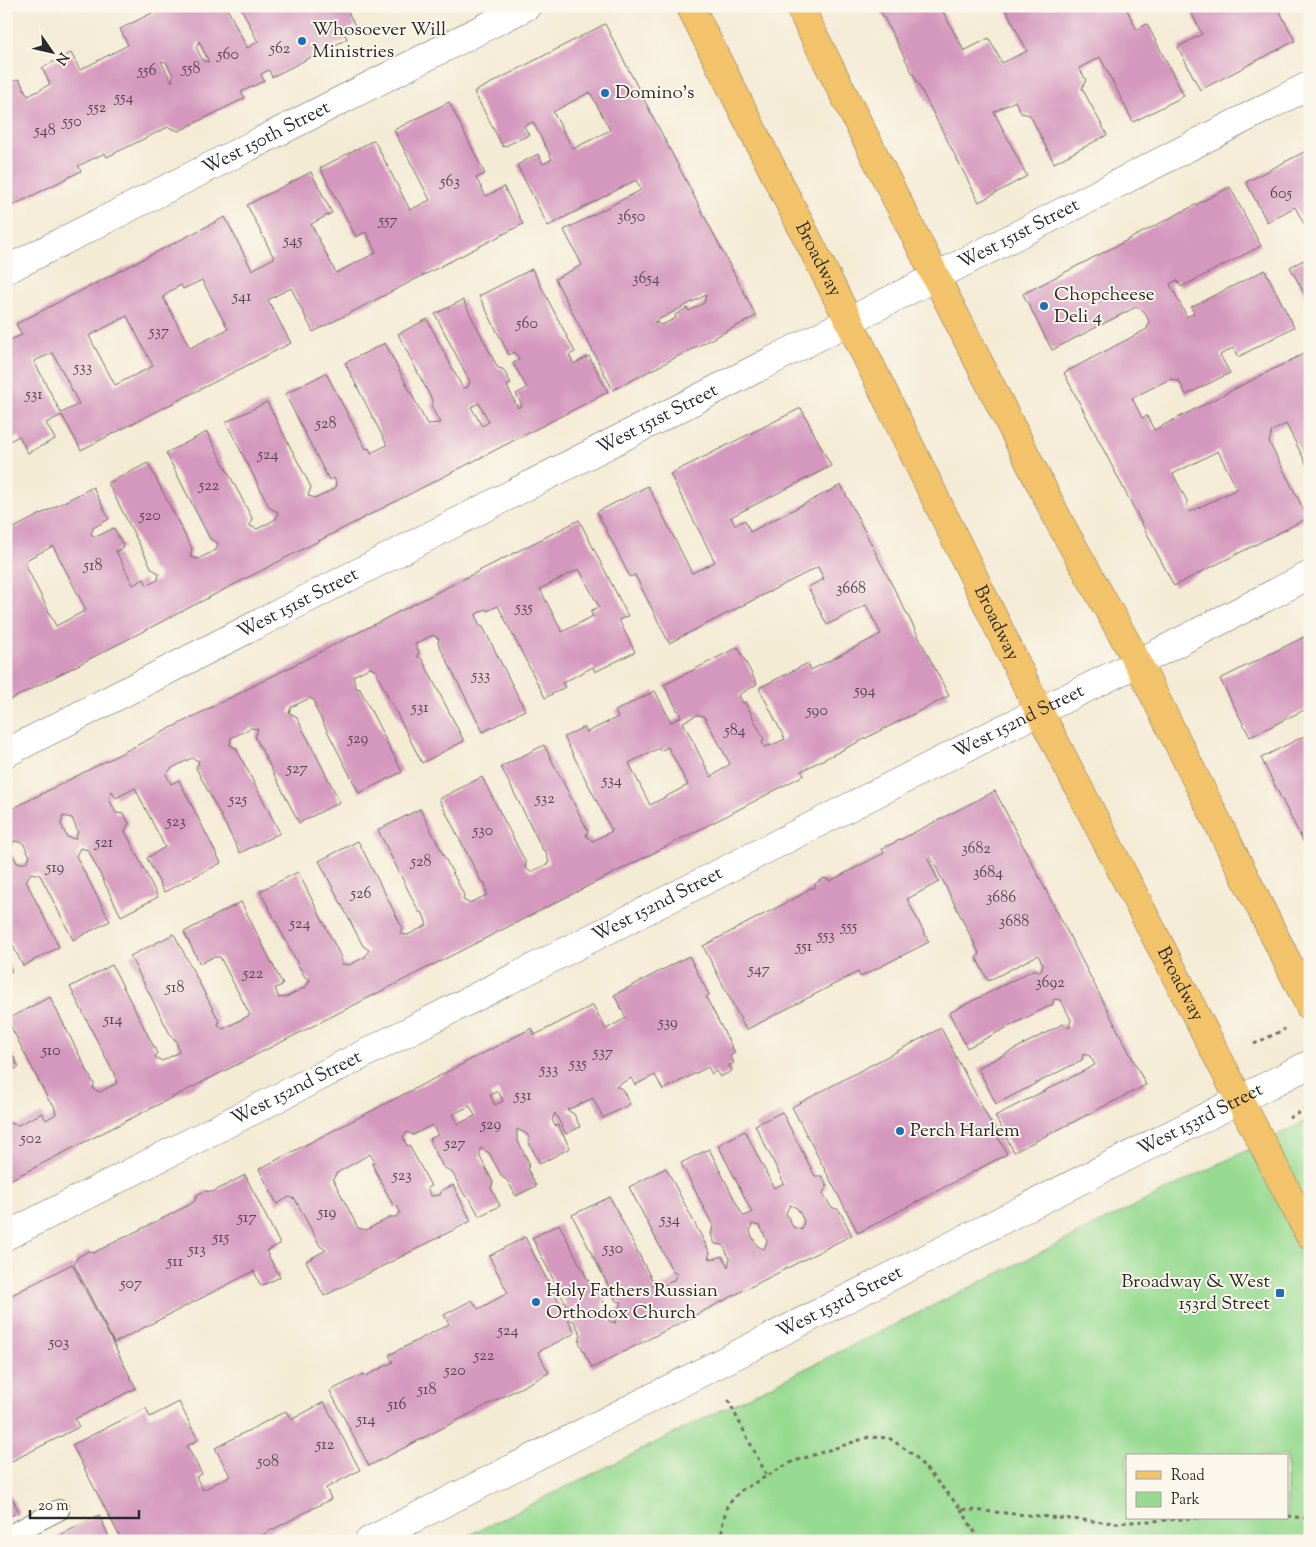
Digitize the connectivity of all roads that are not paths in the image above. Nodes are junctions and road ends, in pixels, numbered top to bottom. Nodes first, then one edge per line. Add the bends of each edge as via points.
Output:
1 (527, 6) edge
2 (690, 6) edge
3 (799, 6) edge
4 (1310, 85) edge
5 (6, 270) edge
6 (936, 277) junction
7 (849, 321) junction
8 (1310, 575) edge
9 (1138, 663) junction
10 (1039, 711) junction
11 (6, 753) edge
12 (1310, 1007) edge
13 (1310, 1064) edge
14 (1240, 1099) junction
15 (6, 1236) edge
16 (1310, 1236) edge
17 (59, 1510) dead end
18 (6, 1537) edge
19 (369, 1541) edge

1 - 5 street, West 150th Street
2 - 7 main road, Broadway
3 - 6 main road
4 - 6 street, West 151st Street
6 - 7 street, West 151st Street
6 - 9 main road via 1061,525
7 - 10 main road, Broadway
7 - 11 street, West 151st Street
8 - 9 street, West 152nd Street
9 - 10 street, West 152nd Street
9 - 12 main road
10 - 14 main road, Broadway
10 - 15 street, West 152nd Street
13 - 14 street, West 153rd Street
14 - 16 main road, Broadway
14 - 19 street, West 153rd Street
17 - 18 lane

